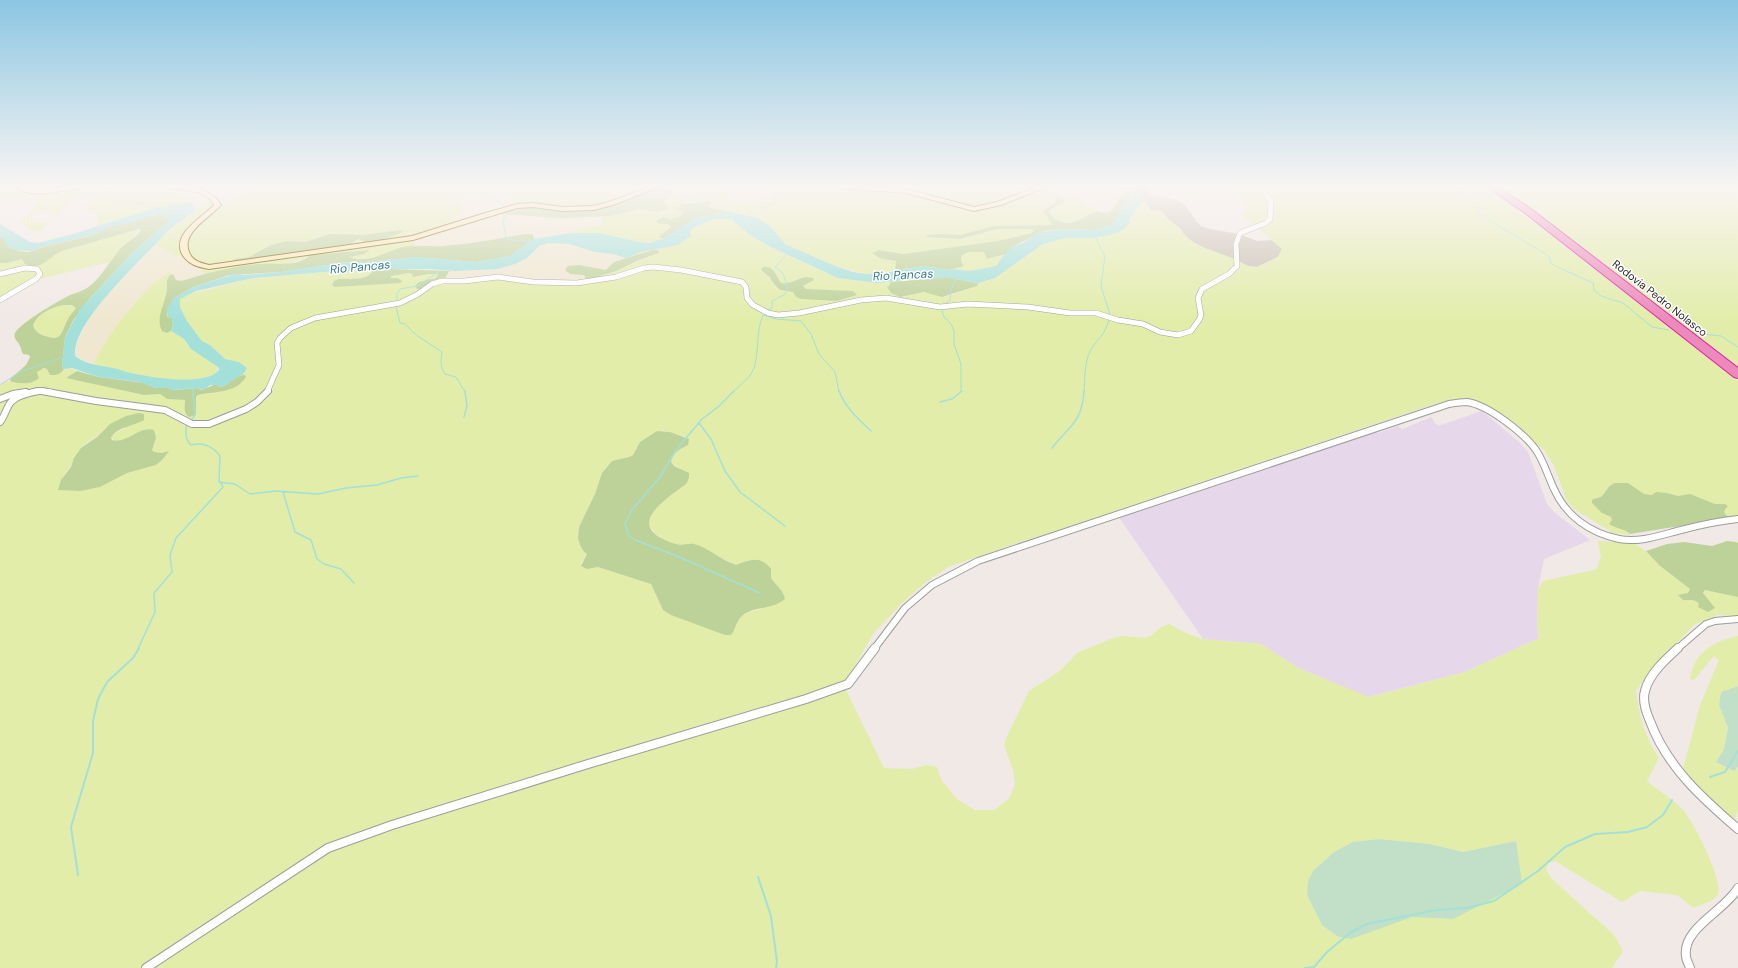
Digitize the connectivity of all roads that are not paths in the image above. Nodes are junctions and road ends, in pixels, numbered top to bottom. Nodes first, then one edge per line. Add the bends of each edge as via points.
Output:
1 (190, 231) edge
2 (434, 231) edge
3 (1245, 231) edge
4 (1554, 231) edge
5 (0, 274) edge
6 (0, 300) edge
7 (1738, 374) edge
8 (33, 392) junction
9 (0, 399) edge
10 (0, 422) edge
11 (1738, 519) edge
12 (1738, 619) edge
13 (1737, 828) edge
14 (1738, 888) edge
15 (1734, 898) edge
16 (146, 968) edge
17 (1690, 968) edge

1 - 2 street via 182,245 185,253 191,262 209,267 397,241
3 - 8 street via 1238,236 1236,244 1237,266 1202,290 1198,298 1199,320 1191,331 1184,334 1160,332 1143,324 1096,313 968,304 940,307 886,298 778,315 753,305 746,298 746,287 742,282 686,271 648,267 616,277 577,282 533,282 498,277 442,281 400,303 309,320 291,328 280,338 276,346 279,365 268,391 246,410 209,424 192,424 165,410 150,407 96,401 58,393
4 - 7 highway, Rodovia Pedro Nolasco
5 - 6 street via 25,268 37,269 40,274 36,279
8 - 9 street via 13,394
8 - 10 street via 11,402
11 - 16 street via 1642,539 1606,536 1592,530 1566,510 1535,448 1526,440 1481,406 1462,402 1448,404 960,569 932,585 905,608 848,684 399,823 328,848
12 - 13 street via 1706,624 1660,665 1645,689 1645,708 1651,728 1666,756 1682,778
14 - 15 street
15 - 17 street via 1697,928 1687,943 1685,950

